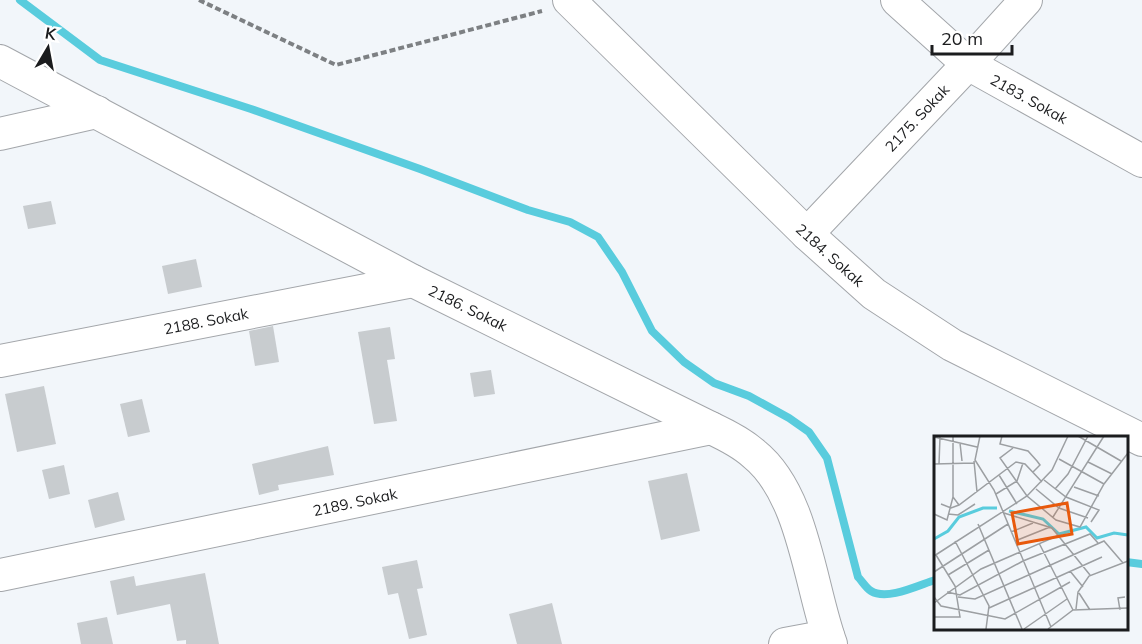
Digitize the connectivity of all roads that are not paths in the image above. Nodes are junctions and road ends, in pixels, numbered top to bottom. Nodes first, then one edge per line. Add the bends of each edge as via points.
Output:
1 (897, 0) edge
2 (1026, 0) edge
3 (571, 2) edge
4 (0, 61) edge
5 (968, 64) junction
6 (97, 112) junction
7 (0, 134) edge
8 (1142, 161) edge
9 (807, 234) junction
10 (413, 281) junction
11 (0, 361) edge
12 (711, 428) junction
13 (1142, 440) edge
14 (0, 575) edge
15 (829, 640) edge
16 (785, 644) edge

1 - 5 street, 2183. Sokak
2 - 5 street, 2175. Sokak
3 - 9 street, 2184. Sokak
4 - 6 street, 2186. Sokak
5 - 8 street, 2183. Sokak
5 - 9 street, 2175. Sokak
6 - 7 street
6 - 10 street, 2186. Sokak
9 - 13 street, 2184. Sokak via 874,294 916,323
10 - 11 street, 2188. Sokak
10 - 12 street, 2186. Sokak
12 - 14 street, 2189. Sokak
12 - 15 street, 2186. Sokak via 756,454 779,483 796,522
15 - 16 street

